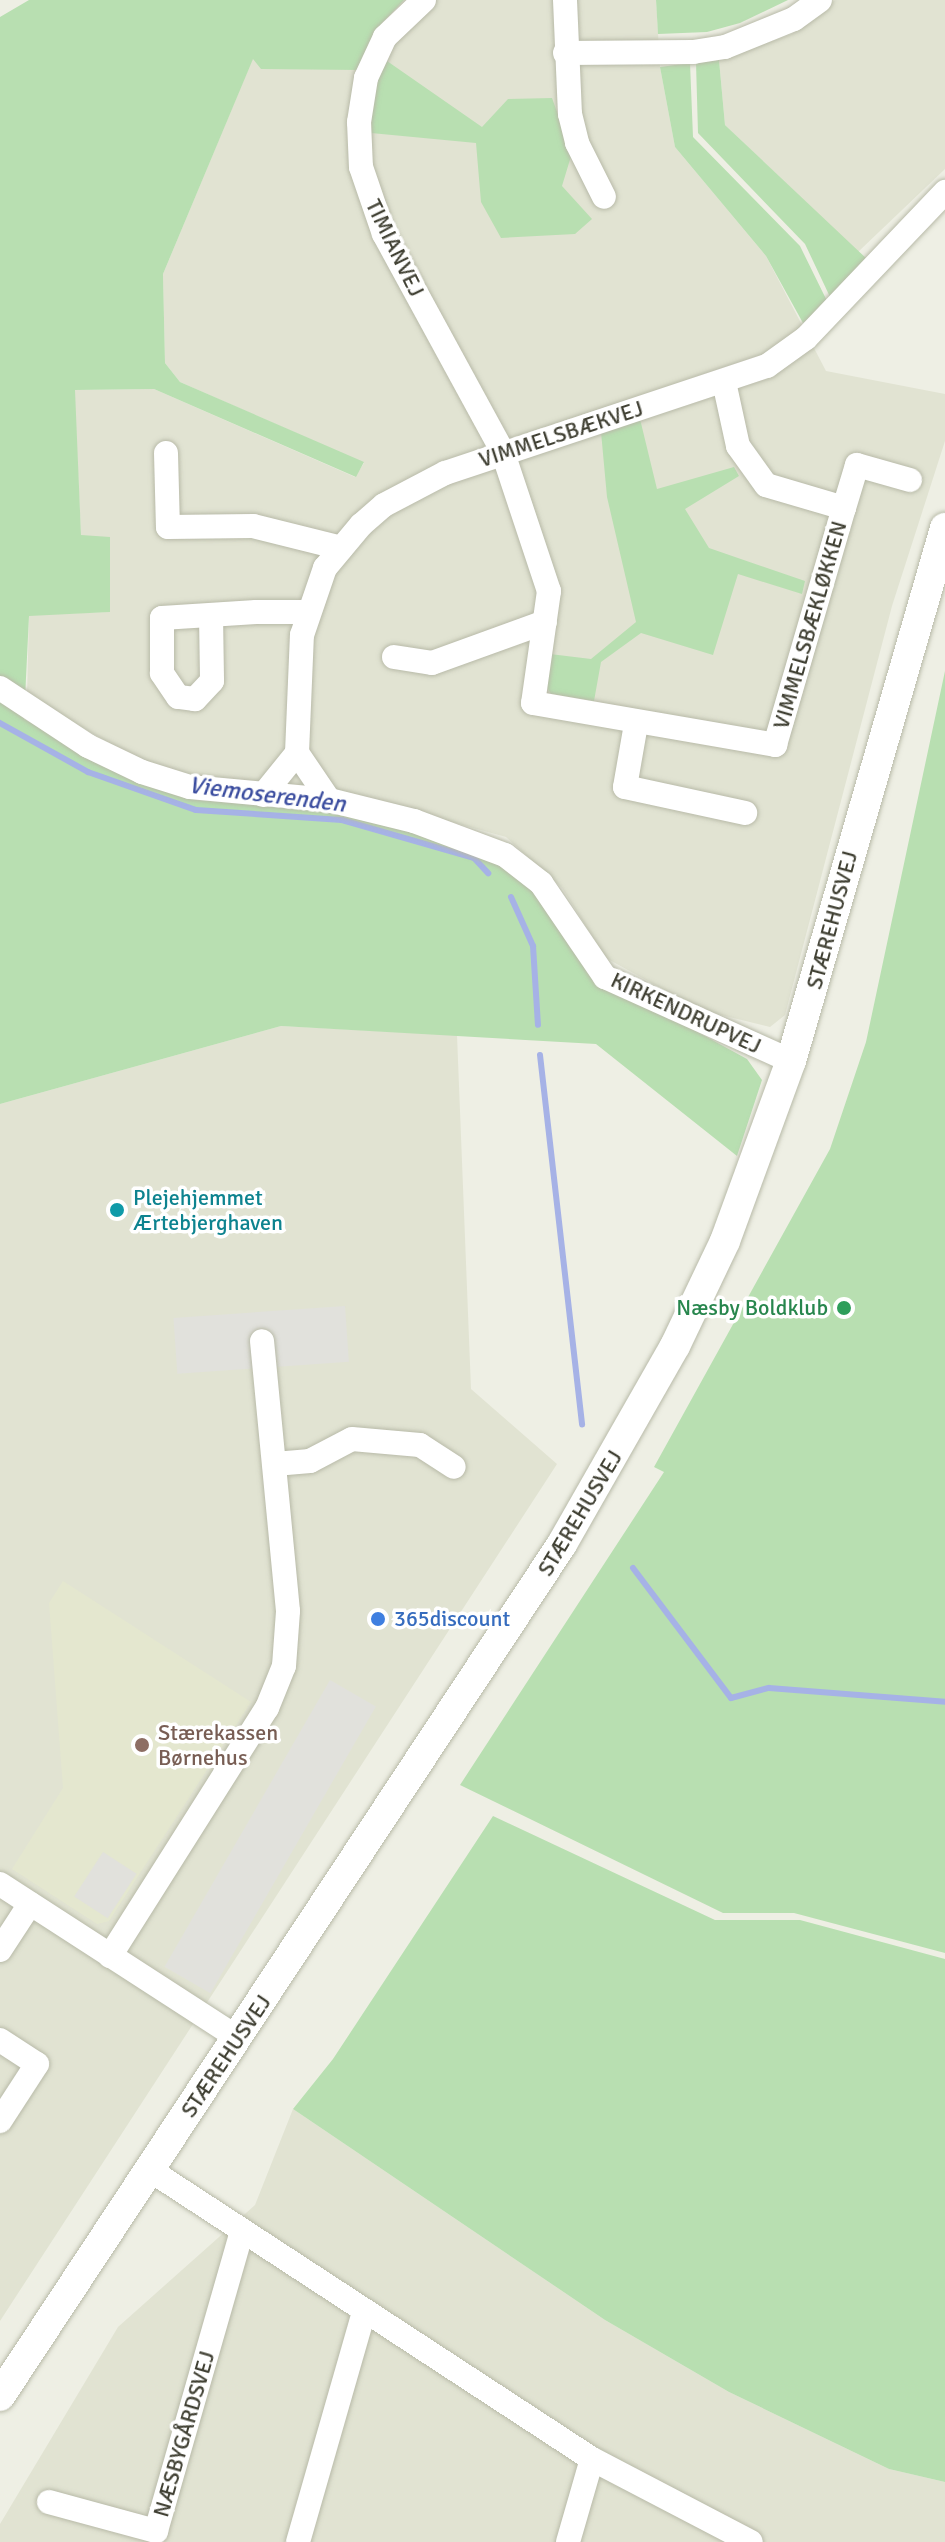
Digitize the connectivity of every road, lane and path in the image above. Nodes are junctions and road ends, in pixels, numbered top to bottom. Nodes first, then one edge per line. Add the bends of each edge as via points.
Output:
1 (424, 0) edge
2 (565, 0) edge
3 (820, 0) edge
4 (565, 53) junction
5 (945, 192) edge
6 (604, 197) dead end
7 (724, 382) junction
8 (502, 450) junction
9 (166, 453) dead end
10 (910, 480) dead end
11 (844, 508) junction
12 (945, 528) edge
13 (341, 548) junction
14 (307, 612) junction
15 (211, 615) dead end
16 (545, 622) junction
17 (394, 657) dead end
18 (0, 688) edge
19 (636, 724) junction
20 (297, 753) junction
21 (263, 795) junction
22 (329, 800) junction
23 (745, 813) dead end
24 (791, 1061) junction
25 (262, 1341) dead end
26 (275, 1464) junction
27 (454, 1467) dead end
28 (0, 1884) edge
29 (30, 1904) junction
30 (0, 1950) edge
31 (110, 1956) junction
32 (238, 2038) junction
33 (0, 2040) edge
34 (0, 2121) edge
35 (150, 2170) junction
36 (242, 2231) junction
37 (364, 2312) junction
38 (0, 2396) edge
39 (592, 2459) junction
40 (49, 2502) dead end
41 (298, 2542) edge
42 (568, 2542) edge
43 (751, 2542) edge

1 - 8 street, TIMIANVEJ via 385,37 366,78 359,122 361,167 384,234
2 - 4 street
3 - 4 street via 794,19 725,47
4 - 6 street via 577,143
5 - 7 street, VIMMELSBÆKVEJ via 806,338 767,366
7 - 8 street, VIMMELSBÆKVEJ
7 - 11 street, VIMMELSBÆKLØKKEN via 738,446 766,485
8 - 13 street, VIMMELSBÆKVEJ via 384,505
8 - 16 street, VIMMELSBÆKLØKKEN via 549,591
9 - 13 street via 168,527 253,526
10 - 11 street, VIMMELSBÆKLØKKEN via 857,465
11 - 19 street, VIMMELSBÆKLØKKEN via 775,745
12 - 24 street, STÆREHUSVEJ
13 - 14 street, VIMMELSBÆKVEJ via 325,568
14 - 15 street
14 - 20 street, VIMMELSBÆKVEJ
16 - 17 street via 432,663
16 - 19 street, VIMMELSBÆKLØKKEN via 533,703
18 - 21 street, KIRKENDRUPVEJ via 88,746 142,772 190,787
19 - 23 street via 625,787
20 - 21 street
20 - 22 street
21 - 22 street, KIRKENDRUPVEJ
22 - 24 street, KIRKENDRUPVEJ via 414,821 516,860 541,883 605,977
24 - 32 street, STÆREHUSVEJ via 725,1241 620,1447 448,1721
25 - 26 street
26 - 27 street via 310,1461 352,1439 420,1445
26 - 31 street via 288,1611 284,1666 267,1708
28 - 29 street
29 - 30 street
29 - 31 street
31 - 32 street
32 - 35 street, STÆREHUSVEJ
33 - 34 street via 37,2064
35 - 36 street
35 - 38 street, STÆREHUSVEJ
36 - 37 street
36 - 40 street, NÆSBYGÅRDSVEJ via 156,2531
37 - 39 street
37 - 41 street
39 - 42 street
39 - 43 street

